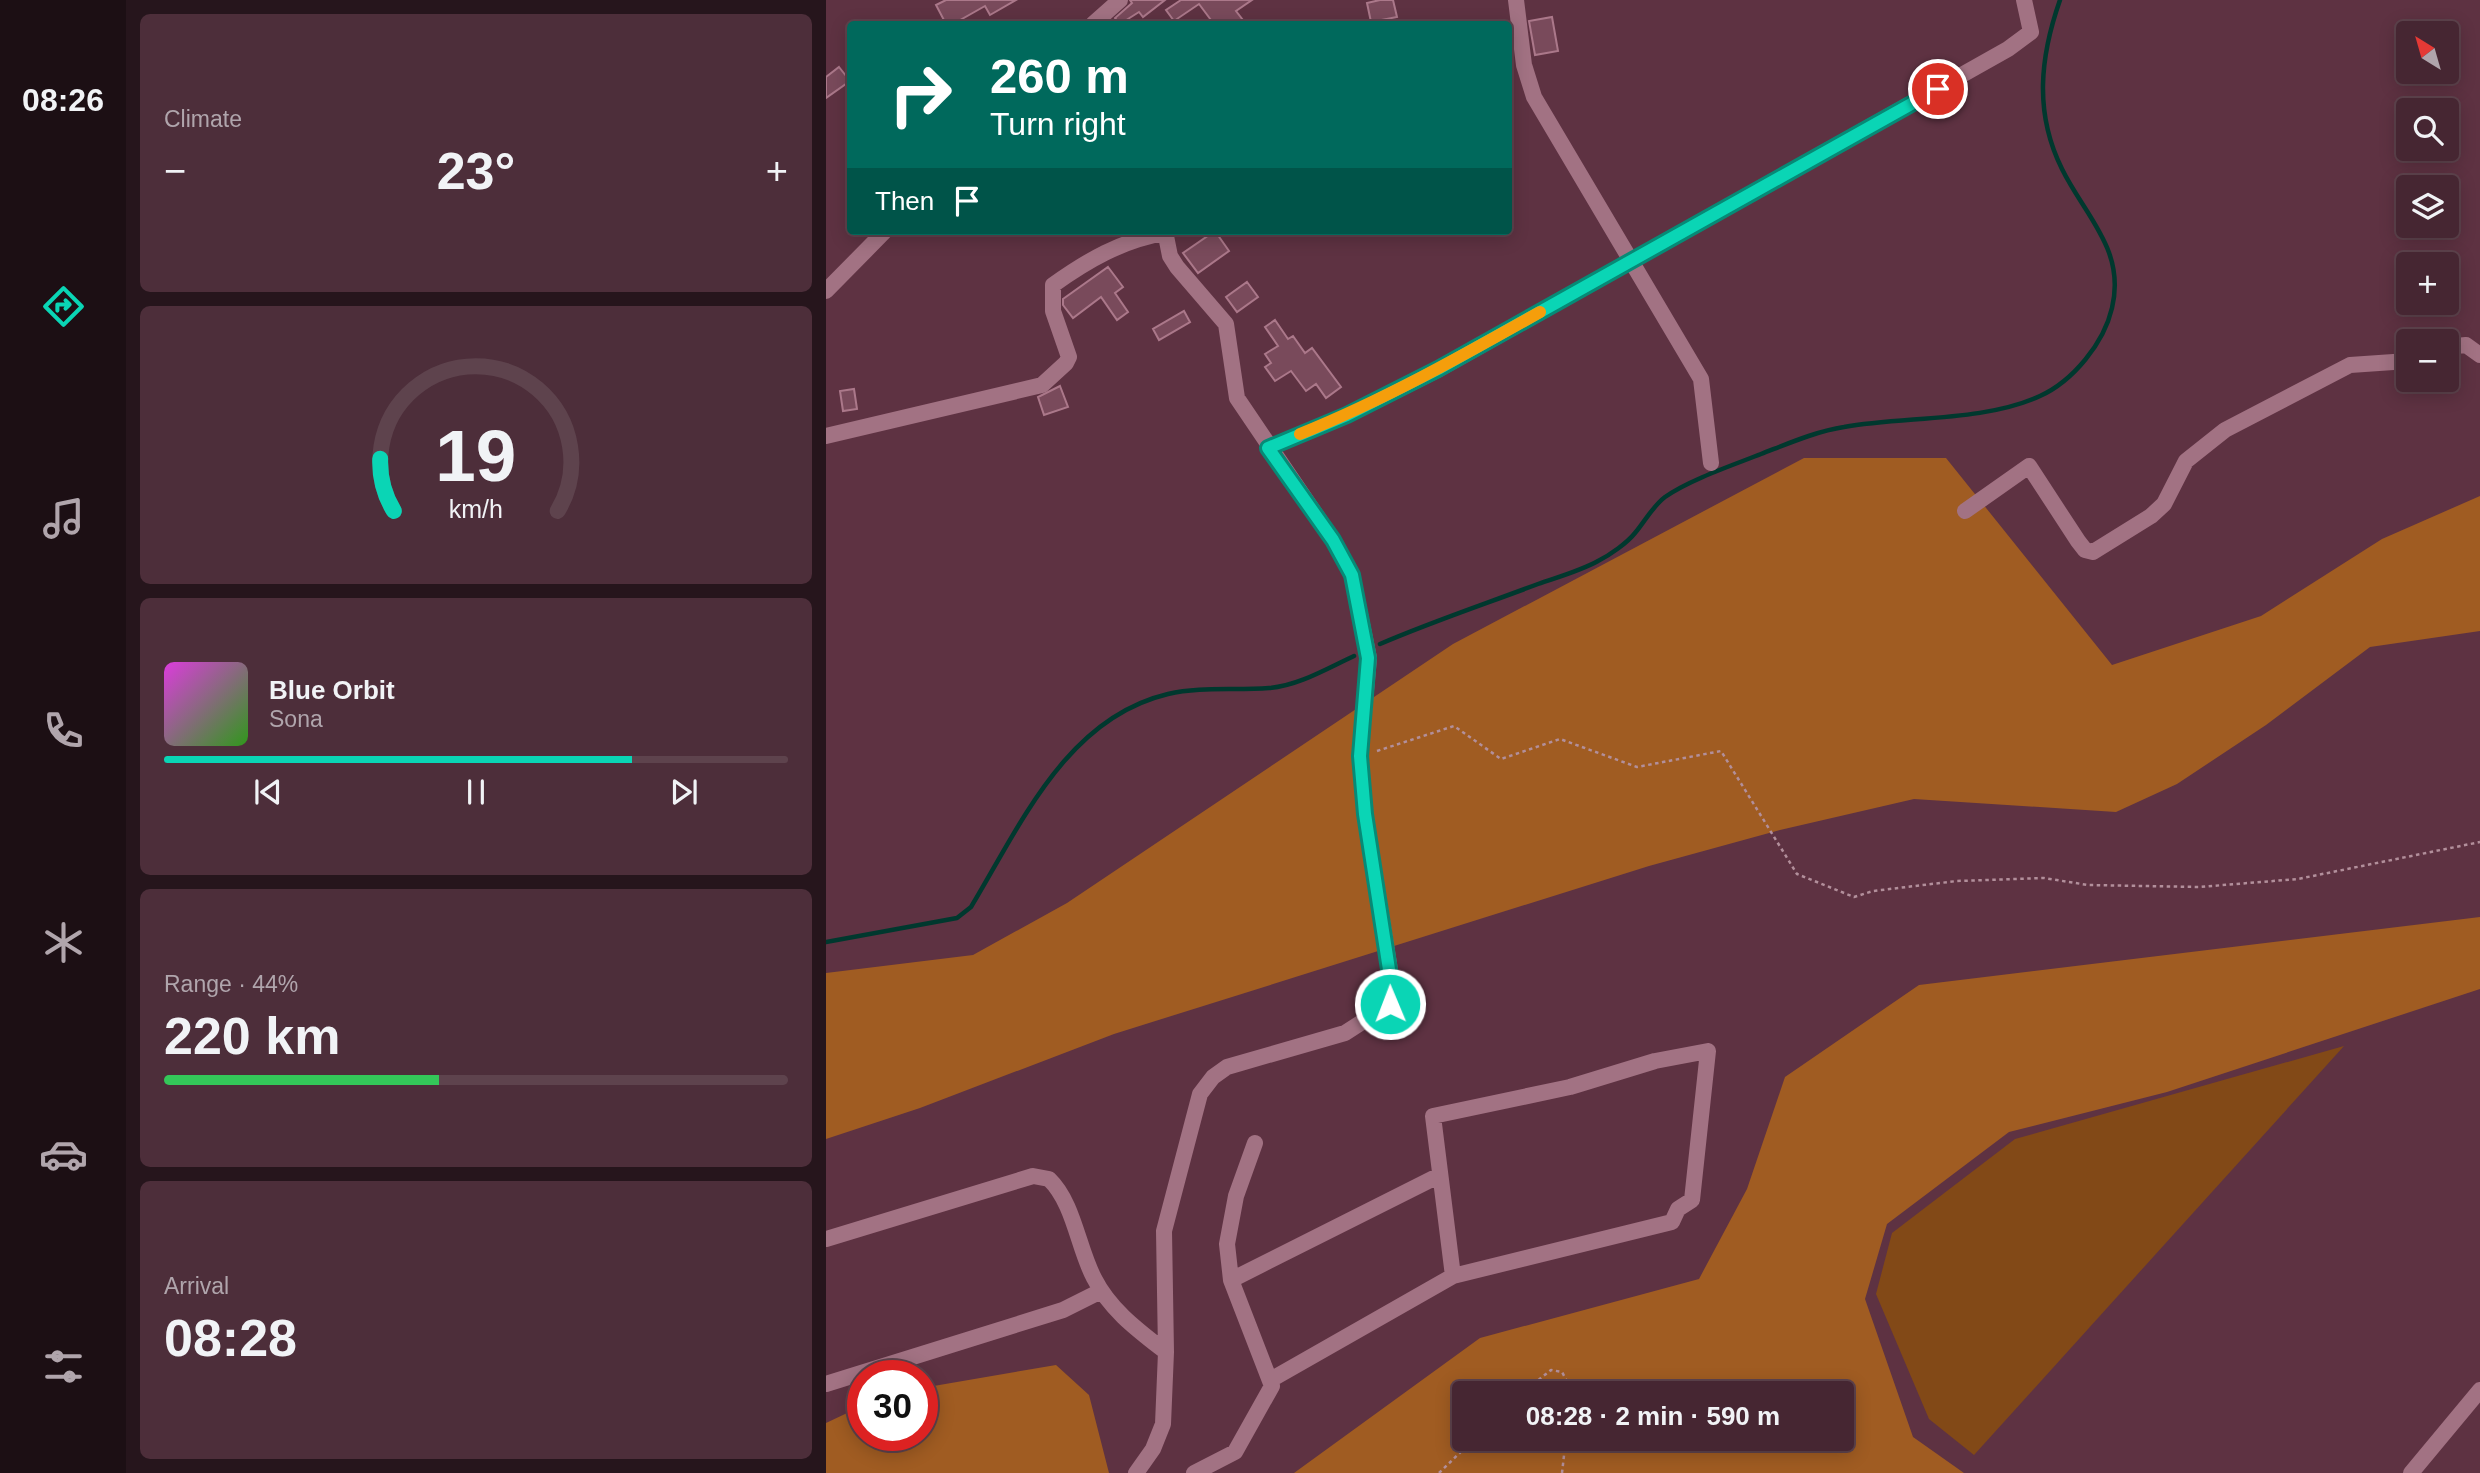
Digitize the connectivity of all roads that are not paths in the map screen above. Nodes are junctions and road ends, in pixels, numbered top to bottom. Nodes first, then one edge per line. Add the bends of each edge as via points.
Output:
1 (1120, 0) edge
2 (1516, 0) edge
3 (2024, 0) edge
4 (1096, 21) edge
5 (882, 235) edge
6 (1154, 235) edge
7 (1166, 235) edge
8 (1633, 260) junction
9 (826, 291) edge
10 (2459, 346) edge
11 (2480, 355) edge
12 (2396, 362) edge
13 (826, 436) edge
14 (1268, 448) junction
15 (1712, 463) dead end
16 (1965, 511) dead end
17 (1255, 1143) dead end
18 (1440, 1175) junction
19 (826, 1239) edge
20 (1453, 1276) junction
21 (1231, 1280) junction
22 (1101, 1291) junction
23 (1166, 1352) junction
24 (1272, 1380) junction
25 (826, 1384) edge
26 (2480, 1390) edge
27 (1136, 1473) edge
28 (1194, 1473) edge
29 (2411, 1473) edge

1 - 4 street
2 - 8 street via 1524,65 1534,97
3 - 8 street via 2031,32 2008,49
5 - 9 street
6 - 13 street via 1123,243 1053,285 1053,311 1069,357 1042,385
7 - 14 street via 1177,267 1226,324 1237,398
8 - 14 street via 1438,369
8 - 15 street via 1701,379
10 - 11 street
12 - 16 street via 2350,365 2225,430 2186,461 2164,504 2093,552 2078,541 2029,466
14 - 23 street via 1352,575 1368,658 1360,756 1365,814 1392,989 1390,1004 1345,1033 1227,1067 1200,1094 1164,1231
17 - 21 street via 1231,1219 1227,1244
18 - 20 street
18 - 20 street via 1433,1116 1708,1051 1692,1200 1678,1209 1672,1222
18 - 21 street
19 - 22 street via 1033,1176 1049,1179
20 - 24 street
21 - 24 street
22 - 23 street via 1125,1320
22 - 25 street via 1063,1310
23 - 27 street via 1163,1424
24 - 28 street via 1236,1452
26 - 29 street

